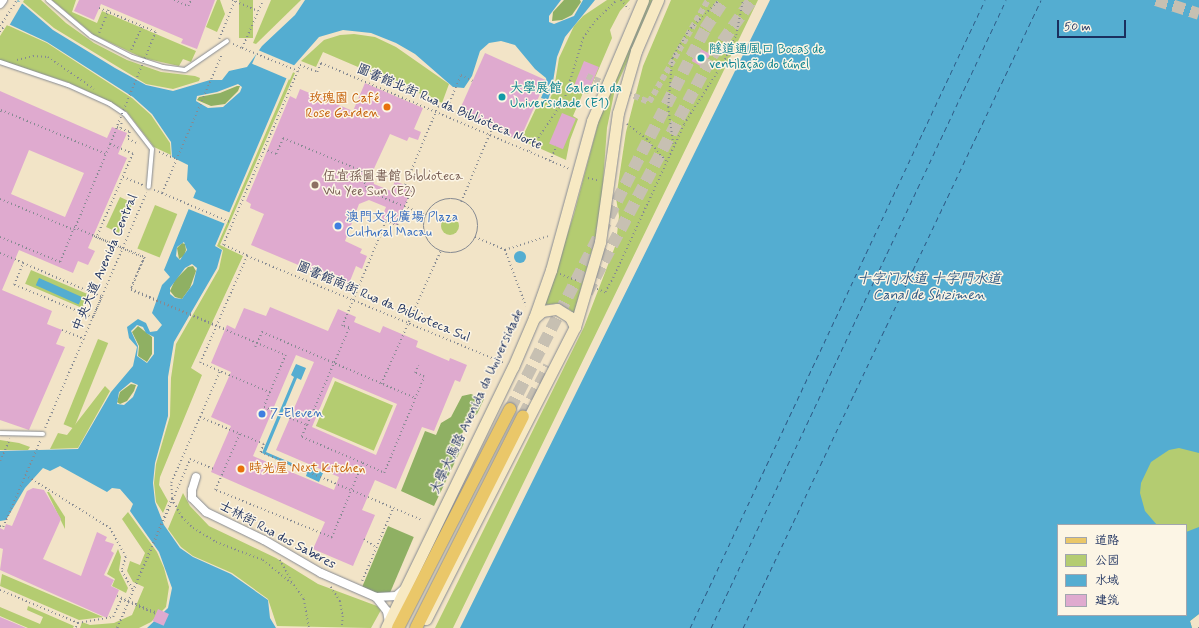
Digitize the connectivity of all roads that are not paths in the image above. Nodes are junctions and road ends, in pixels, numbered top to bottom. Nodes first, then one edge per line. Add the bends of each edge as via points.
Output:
1 (3, 0) edge
2 (48, 0) edge
3 (644, 0) edge
4 (658, 0) edge
5 (0, 4) edge
6 (227, 41) road end
7 (2, 63) edge
8 (149, 187) road end
9 (534, 318) junction
10 (575, 326) junction
11 (510, 409) tunnel mouth
12 (523, 416) tunnel mouth
13 (0, 433) edge
14 (43, 434) road end
15 (196, 477) dead end
16 (404, 589) junction
17 (376, 597) junction
18 (391, 626) edge
19 (416, 628) edge
20 (421, 628) edge

1 - 5 street
2 - 6 lane via 96,39 129,56 163,67 185,70
3 - 9 main road, 大學大馬路 Avenida da Universidade via 592,121 552,270
4 - 10 main road via 630,69 616,121 600,242
7 - 8 lane via 68,85 123,112 152,150
9 - 10 main road via 542,312 558,309 570,317
9 - 16 main road, 大學大馬路 Avenida da Universidade via 513,367
10 - 20 main road via 457,562
11 - 18 main road
12 - 19 main road
13 - 14 lane
15 - 17 street, 士林街 Rua dos Saberes via 191,494 201,509 321,573
16 - 17 street via 396,596
16 - 18 main road, 大學大馬路 Avenida da Universidade
17 - 18 street via 387,611

